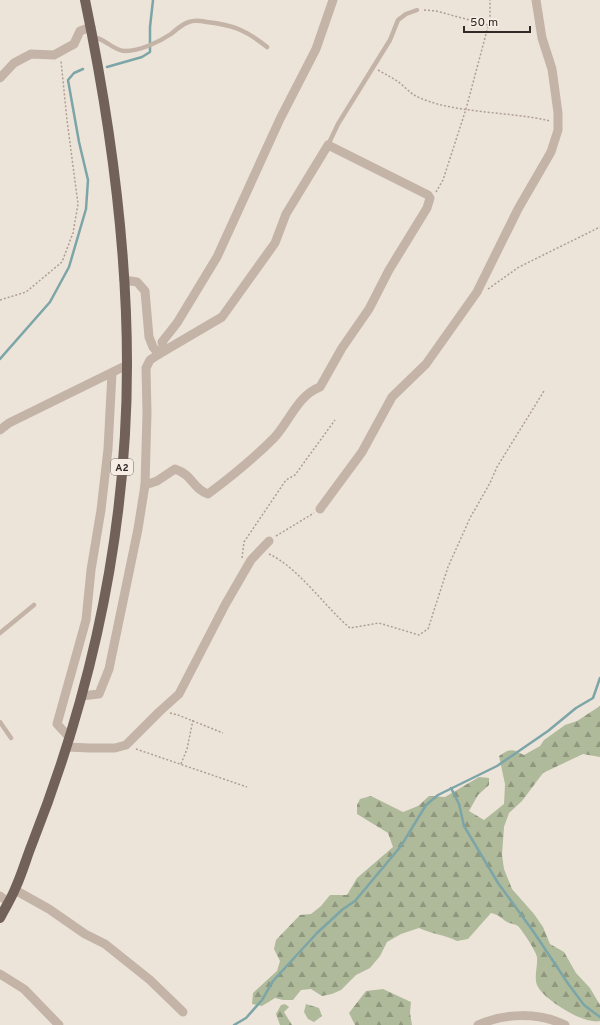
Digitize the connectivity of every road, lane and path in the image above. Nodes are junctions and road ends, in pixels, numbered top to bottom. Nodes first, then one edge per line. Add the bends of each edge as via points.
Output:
1 (85, 0) edge
2 (333, 0) edge
3 (490, 0) edge
4 (536, 0) edge
5 (417, 10) joint
6 (488, 25) junction
7 (91, 32) junction
8 (268, 47) dead end
9 (61, 51) junction
10 (373, 67) junction
11 (0, 78) edge
12 (466, 109) junction
13 (558, 123) junction
14 (328, 146) junction
15 (430, 198) junction
16 (600, 227) edge
17 (124, 280) junction
18 (476, 292) junction
19 (0, 300) edge
20 (162, 351) junction
21 (127, 365) junction
22 (112, 373) junction
23 (544, 391) dead end
24 (335, 420) dead end
25 (0, 430) edge
26 (145, 485) junction
27 (320, 509) joint
28 (269, 540) joint
29 (260, 550) junction
30 (241, 561) dead end
31 (34, 605) dead end
32 (0, 633) edge
33 (81, 696) junction
34 (159, 712) junction
35 (193, 720) junction
36 (0, 722) edge
37 (223, 733) dead end
38 (11, 738) dead end
39 (68, 742) junction
40 (126, 745) junction
41 (181, 765) junction
42 (247, 787) dead end
43 (15, 890) junction
44 (4, 899) edge
45 (0, 918) edge
46 (0, 974) edge
47 (182, 1012) dead end
48 (59, 1025) edge
49 (478, 1025) edge
50 (565, 1025) edge

1 - 7 main road, A2
2 - 20 street via 316,49 280,119 225,241 177,323 162,342
3 - 6 path
4 - 13 street via 542,38 552,69
5 - 6 path via 436,11
5 - 10 lane via 398,20 390,40
6 - 12 path
7 - 8 lane via 117,49 125,51 149,45 189,22 202,21 237,27 250,33
7 - 9 street via 80,30 74,44
7 - 17 main road, A2 via 113,161
9 - 11 street via 54,55 31,54 14,62
9 - 19 path via 78,204 73,233 62,262 26,292
10 - 12 path via 414,95
10 - 14 lane via 338,124
12 - 13 path via 534,117
12 - 15 path via 443,180
13 - 18 street via 551,152 518,209
14 - 15 street
14 - 20 street via 286,214 275,243 222,317
15 - 26 street via 427,208 369,308 320,387 314,389 298,406 274,438 208,494 202,492 186,473 175,469 157,481
16 - 18 path via 519,267 490,288
17 - 20 street via 137,282 145,291 149,337 152,347
17 - 21 main road, A2
18 - 27 street via 426,364 392,397 362,452
20 - 26 street via 150,360 146,368
21 - 22 street
21 - 33 main road, A2 via 125,436 117,521 96,638
22 - 25 street via 9,423
22 - 39 street via 108,449 86,620 57,724
23 - 29 path via 497,466 470,518 448,567 428,629 419,635 379,624 350,628 279,559
24 - 30 path via 295,475 286,480 244,542
26 - 33 street via 109,670 99,694
27 - 28 path
28 - 29 street
29 - 34 street via 250,560 179,694
31 - 32 lane
33 - 39 main road, A2
34 - 35 path via 178,714
34 - 40 street
35 - 37 path
35 - 41 path
36 - 38 lane
39 - 40 street via 89,748 115,748
39 - 43 main road, A2
40 - 41 path
41 - 42 path
43 - 44 main road, A2
43 - 47 street via 105,944 150,980
44 - 45 main road, A2
46 - 48 street via 24,989
49 - 50 street via 494,1018 528,1015

